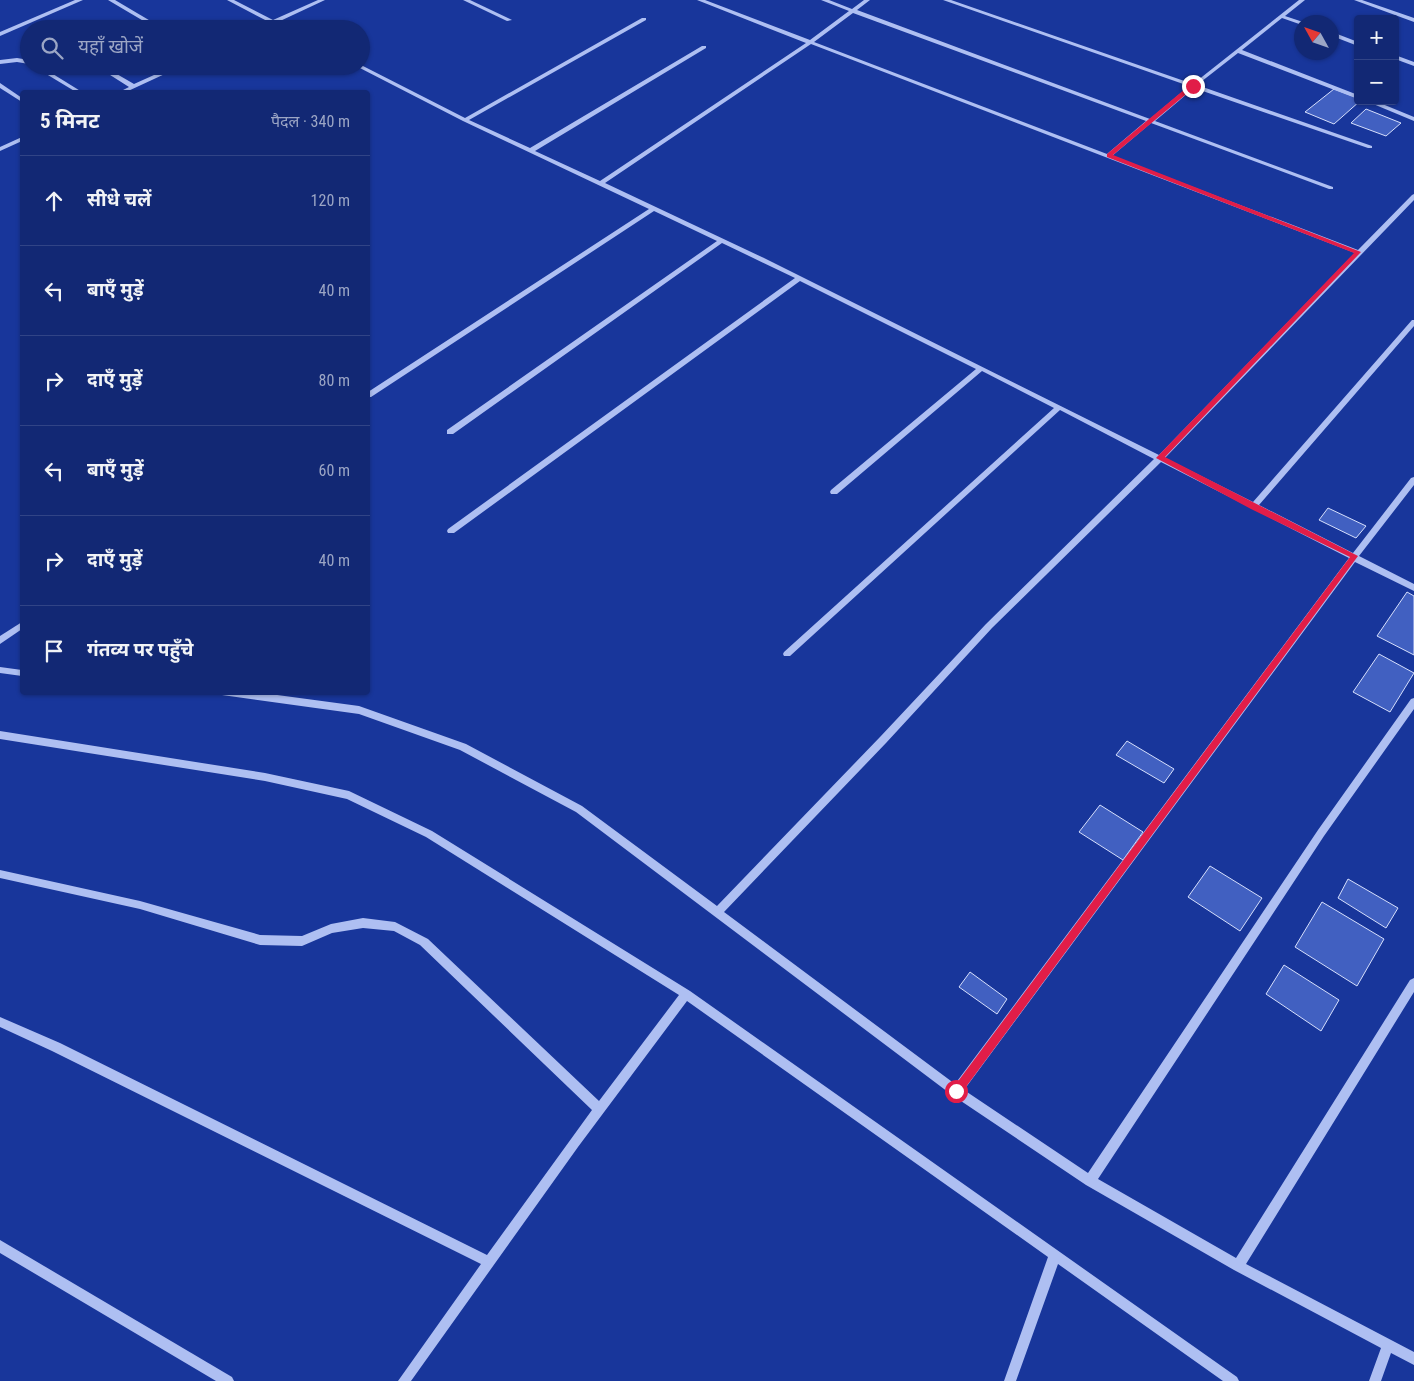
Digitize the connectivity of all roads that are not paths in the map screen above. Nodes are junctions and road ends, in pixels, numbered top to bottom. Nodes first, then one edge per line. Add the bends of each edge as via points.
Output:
1 (80, 0) edge
2 (111, 0) edge
3 (230, 0) edge
4 (322, 0) edge
5 (466, 0) edge
6 (700, 0) edge
7 (824, 0) edge
8 (867, 0) edge
9 (946, 0) edge
10 (1302, 0) edge
11 (1357, 0) edge
12 (852, 11) junction
13 (1283, 17) junction
14 (644, 19) dead end
15 (32, 20) edge
16 (145, 20) edge
17 (269, 20) edge
18 (277, 20) edge
19 (509, 20) dead end
20 (1414, 20) edge
21 (1294, 21) edge
22 (20, 25) edge
23 (0, 34) edge
24 (1339, 37) edge
25 (1354, 42) edge
26 (809, 43) junction
27 (704, 47) dead end
28 (1238, 50) junction
29 (1399, 58) edge
30 (20, 60) edge
31 (0, 62) edge
32 (1414, 64) edge
33 (370, 72) edge
34 (51, 75) edge
35 (113, 75) edge
36 (160, 75) edge
37 (0, 86) edge
38 (1193, 86) junction
39 (134, 87) junction
40 (77, 90) edge
41 (127, 90) edge
42 (3, 91) edge
43 (1354, 95) edge
44 (20, 99) edge
45 (1379, 105) edge
46 (1414, 119) edge
47 (465, 120) junction
48 (1152, 121) junction
49 (20, 140) edge
50 (1370, 147) dead end
51 (0, 149) edge
52 (530, 151) junction
53 (1109, 155) junction
54 (600, 184) junction
55 (1331, 188) dead end
56 (1414, 196) edge
57 (653, 209) junction
58 (721, 240) junction
59 (1358, 252) junction
60 (799, 278) junction
61 (1414, 322) edge
62 (981, 368) junction
63 (370, 393) edge
64 (1059, 407) junction
65 (450, 432) dead end
66 (1160, 458) junction
67 (1414, 480) edge
68 (834, 492) dead end
69 (1253, 507) junction
70 (451, 531) dead end
71 (1354, 556) junction
72 (1414, 588) edge
73 (20, 626) edge
74 (0, 641) edge
75 (787, 654) dead end
76 (0, 670) edge
77 (20, 673) edge
78 (247, 695) edge
79 (1414, 702) edge
80 (0, 735) edge
81 (0, 874) edge
82 (717, 912) junction
83 (1414, 982) edge
84 (686, 994) junction
85 (0, 1022) edge
86 (956, 1091) junction
87 (599, 1109) junction
88 (1090, 1181) junction
89 (0, 1246) edge
90 (1056, 1255) junction
91 (489, 1262) junction
92 (1238, 1266) junction
93 (1388, 1345) junction
94 (1414, 1359) edge
95 (1376, 1379) edge
96 (228, 1381) edge
97 (404, 1381) edge
98 (1010, 1381) edge
99 (1233, 1381) edge

1 - 15 street
2 - 16 street
3 - 17 street
4 - 18 street
5 - 19 street
6 - 26 street
7 - 12 street
8 - 12 street
9 - 38 street
10 - 13 street
11 - 20 street
12 - 26 street
12 - 48 street
13 - 21 street
13 - 28 street
14 - 47 street
22 - 23 street
24 - 25 street
26 - 53 street
26 - 54 street
27 - 52 street
28 - 38 street
28 - 43 street
29 - 32 street
30 - 31 street
33 - 47 street
34 - 40 street
35 - 39 street
36 - 39 street
37 - 42 street
38 - 48 street
38 - 50 street
39 - 41 street
42 - 44 street
45 - 46 street
47 - 52 street
48 - 53 street
48 - 55 street
49 - 51 street
52 - 54 street
53 - 59 street
54 - 57 street
56 - 59 street
57 - 58 street
57 - 63 street
58 - 60 street
58 - 65 street
59 - 66 street
60 - 62 street
60 - 70 street
61 - 69 street
62 - 64 street
62 - 68 street
64 - 66 street
64 - 75 street
66 - 69 street
66 - 82 street via 989,626
67 - 71 street
69 - 71 street
71 - 72 street
71 - 86 street
73 - 74 street
76 - 77 street
78 - 82 street via 359,710 463,747 579,809
79 - 88 street via 1321,833
80 - 84 street via 265,777 349,795 429,834
81 - 87 street via 140,905 260,940 302,941 331,929 363,923 395,927 424,942
82 - 86 street
83 - 92 street
84 - 87 street
84 - 90 street
85 - 91 street
86 - 88 street
87 - 91 street
88 - 92 street
89 - 96 street
90 - 98 street
90 - 99 street
91 - 97 street
92 - 93 street
93 - 94 street
93 - 95 street

